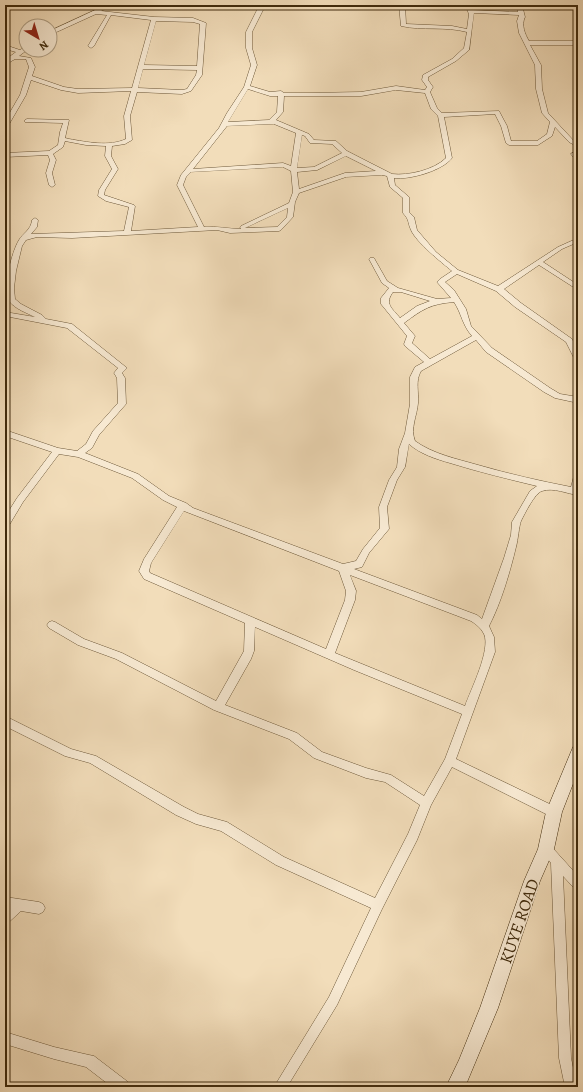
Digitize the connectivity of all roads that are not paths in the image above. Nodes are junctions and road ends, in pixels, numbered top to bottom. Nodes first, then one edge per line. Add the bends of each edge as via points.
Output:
1 (110, 5) edge
2 (260, 5) edge
3 (402, 5) edge
4 (468, 5) edge
5 (519, 5) edge
6 (471, 11) junction
7 (95, 12) junction
8 (521, 14) junction
9 (108, 15) junction
10 (154, 20) junction
11 (58, 29) edge
12 (469, 31) junction
13 (528, 43) junction
14 (578, 43) edge
15 (91, 46) dead end
16 (5, 47) edge
17 (18, 49) edge
18 (18, 54) edge
19 (14, 57) junction
20 (5, 63) edge
21 (141, 67) junction
22 (199, 68) junction
23 (28, 77) junction
24 (247, 87) junction
25 (134, 90) junction
26 (427, 92) junction
27 (281, 93) junction
28 (8, 114) edge
29 (441, 115) junction
30 (27, 121) dead end
31 (274, 122) junction
32 (553, 122) junction
33 (224, 124) junction
34 (5, 126) edge
35 (299, 133) junction
36 (62, 143) junction
37 (108, 144) junction
38 (578, 145) edge
39 (50, 153) junction
40 (345, 154) junction
41 (574, 154) dead end
42 (5, 156) edge
43 (578, 160) edge
44 (192, 169) junction
45 (294, 170) junction
46 (381, 173) junction
47 (390, 176) junction
48 (52, 185) dead end
49 (296, 192) junction
50 (292, 204) junction
51 (35, 220) dead end
52 (202, 229) junction
53 (230, 231) junction
54 (127, 232) junction
55 (24, 238) junction
56 (578, 240) edge
57 (372, 259) dead end
58 (540, 263) junction
59 (456, 271) junction
60 (578, 288) edge
61 (499, 289) junction
62 (397, 290) junction
63 (455, 300) junction
64 (437, 301) junction
65 (5, 314) edge
66 (46, 321) junction
67 (400, 322) junction
68 (476, 337) junction
69 (569, 341) junction
70 (578, 343) edge
71 (578, 358) edge
72 (429, 362) junction
73 (578, 400) edge
74 (5, 433) edge
75 (408, 435) junction
76 (57, 451) junction
77 (79, 454) junction
78 (578, 476) edge
79 (554, 486) junction
80 (576, 492) edge
81 (183, 505) junction
82 (5, 525) edge
83 (343, 568) junction
84 (250, 622) junction
85 (52, 625) dead end
86 (484, 625) junction
87 (329, 655) junction
88 (218, 707) junction
89 (468, 712) junction
90 (5, 721) edge
91 (578, 752) edge
92 (450, 761) junction
93 (426, 803) junction
94 (554, 812) junction
95 (546, 849) junction
96 (557, 861) junction
97 (578, 884) edge
98 (5, 904) edge
99 (18, 905) junction
100 (378, 905) junction
101 (38, 908) dead end
102 (5, 918) edge
103 (5, 1038) edge
104 (123, 1087) edge
105 (280, 1087) edge
106 (455, 1087) edge
107 (571, 1087) edge

1 - 7 street
2 - 24 street via 261,8 249,32 249,48 254,65
3 - 12 street via 403,25 453,26
4 - 6 street
5 - 8 street
6 - 8 street
6 - 12 street
7 - 9 street
7 - 11 street
8 - 13 street via 522,33
9 - 10 street
9 - 15 street
10 - 21 street
10 - 22 street via 193,20 203,23
12 - 26 street via 467,49 454,60 425,76 430,87
13 - 14 street
13 - 32 street via 538,65 543,108
16 - 17 street
18 - 19 street
19 - 20 street
19 - 23 street via 28,58 32,67
21 - 22 street
21 - 25 street
22 - 25 street via 198,78 189,90
23 - 25 street via 56,87 78,91 118,88
23 - 28 street via 23,95
24 - 27 street via 270,94
24 - 33 street
25 - 37 street via 127,116 129,140 122,144
26 - 27 street via 396,88 361,94
26 - 29 street via 434,109
27 - 31 street via 280,112 272,120
28 - 34 street
29 - 32 street via 497,112 509,143 541,142 550,135
29 - 47 street via 449,158 441,166 414,174
30 - 36 street via 67,121
31 - 33 street
31 - 35 street
32 - 38 street
33 - 44 street
35 - 40 street via 307,135 312,142 334,142
35 - 45 street
36 - 37 street
36 - 39 street
37 - 54 street via 108,156 114,169 101,196 108,202 124,202 132,206 129,215 131,222
39 - 42 street
39 - 48 street via 53,160 49,173
40 - 45 street via 316,169
40 - 46 street via 359,159
41 - 43 street
44 - 45 street via 283,165
44 - 52 street via 195,172 183,176 181,189
45 - 49 street
46 - 47 street
46 - 49 street via 345,175
47 - 59 street via 392,186 406,197 406,213 411,217 414,230 434,253
49 - 50 street
50 - 53 street via 247,226
50 - 53 street via 290,217 279,229
51 - 55 street via 33,230
52 - 53 street via 217,228
52 - 54 street
54 - 55 street via 72,236 37,235
55 - 66 street via 20,242 10,294 16,303
56 - 58 street via 560,248
57 - 62 street via 384,282
58 - 60 street
58 - 61 street
59 - 61 street
59 - 63 street via 441,282
61 - 69 street via 518,306
62 - 64 street
62 - 67 street via 388,293 385,304
63 - 64 street
63 - 68 street via 462,309 468,327
64 - 67 street via 420,308
65 - 66 street
66 - 77 street via 69,326 123,368 118,373 121,378 122,404 96,433 89,446
67 - 72 street via 411,336 408,344
68 - 72 street
68 - 73 street via 489,350 547,390 558,396
69 - 70 street
69 - 71 street
72 - 75 street via 414,375 414,402
74 - 76 street
75 - 79 street via 412,444 431,455 510,477
75 - 83 street via 401,467 383,507 385,529 366,551 359,564
76 - 77 street
76 - 82 street via 20,500
77 - 81 street via 136,476 166,498
78 - 80 street
79 - 80 street
79 - 86 street via 540,488 533,493 516,522 509,558
81 - 83 street via 190,510
81 - 84 street via 144,571 147,576
83 - 86 street via 466,615
83 - 87 street via 350,587 350,600
84 - 87 street
84 - 88 street via 249,651 246,659
85 - 88 street via 81,642 119,656
86 - 89 street via 490,634 490,652
87 - 89 street
88 - 93 street via 293,736 318,755 387,778
89 - 92 street
90 - 100 street via 69,753 92,759 180,812 223,826 280,860
91 - 94 street, KUYE ROAD
92 - 93 street
92 - 94 street
93 - 100 street via 413,836
94 - 95 street, KUYE ROAD
95 - 96 street
95 - 106 street, KUYE ROAD via 532,882 489,1008
96 - 97 street
96 - 107 street via 565,1058
98 - 99 street via 10,902
99 - 101 street
99 - 102 street
100 - 105 street via 332,1001
103 - 104 street via 89,1061

